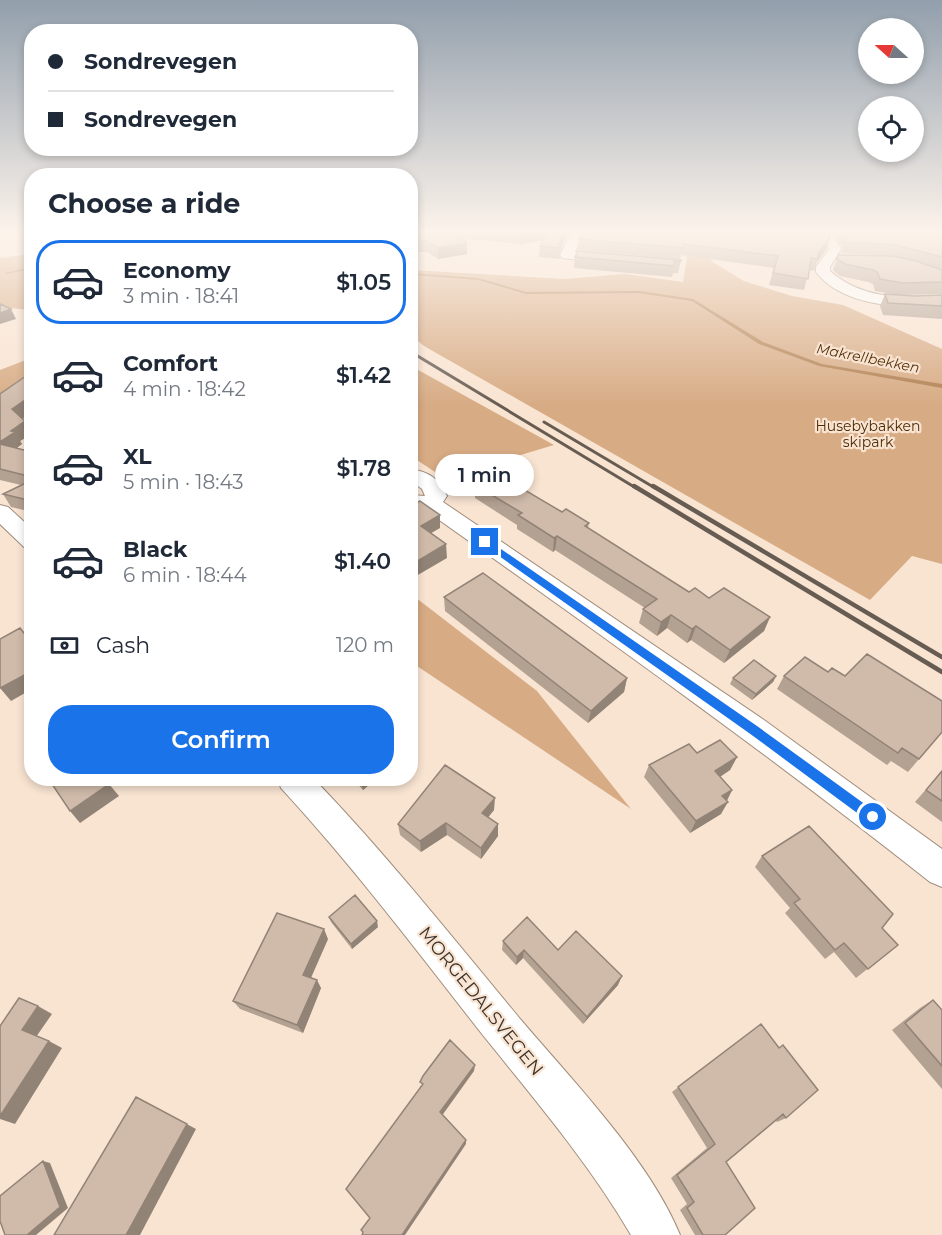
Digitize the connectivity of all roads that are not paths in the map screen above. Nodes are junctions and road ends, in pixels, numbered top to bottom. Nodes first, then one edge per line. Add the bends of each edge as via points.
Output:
1 (853, 291) edge
2 (942, 300) edge
3 (418, 478) edge
4 (421, 503) edge
5 (0, 512) edge
6 (24, 534) edge
7 (299, 786) edge
8 (942, 870) edge
9 (657, 1235) edge

1 - 2 street via 894,301
3 - 4 street via 433,487 436,496
4 - 8 street via 752,729
5 - 6 street
7 - 9 street, MORGEDALSVEGEN via 382,878 596,1143

